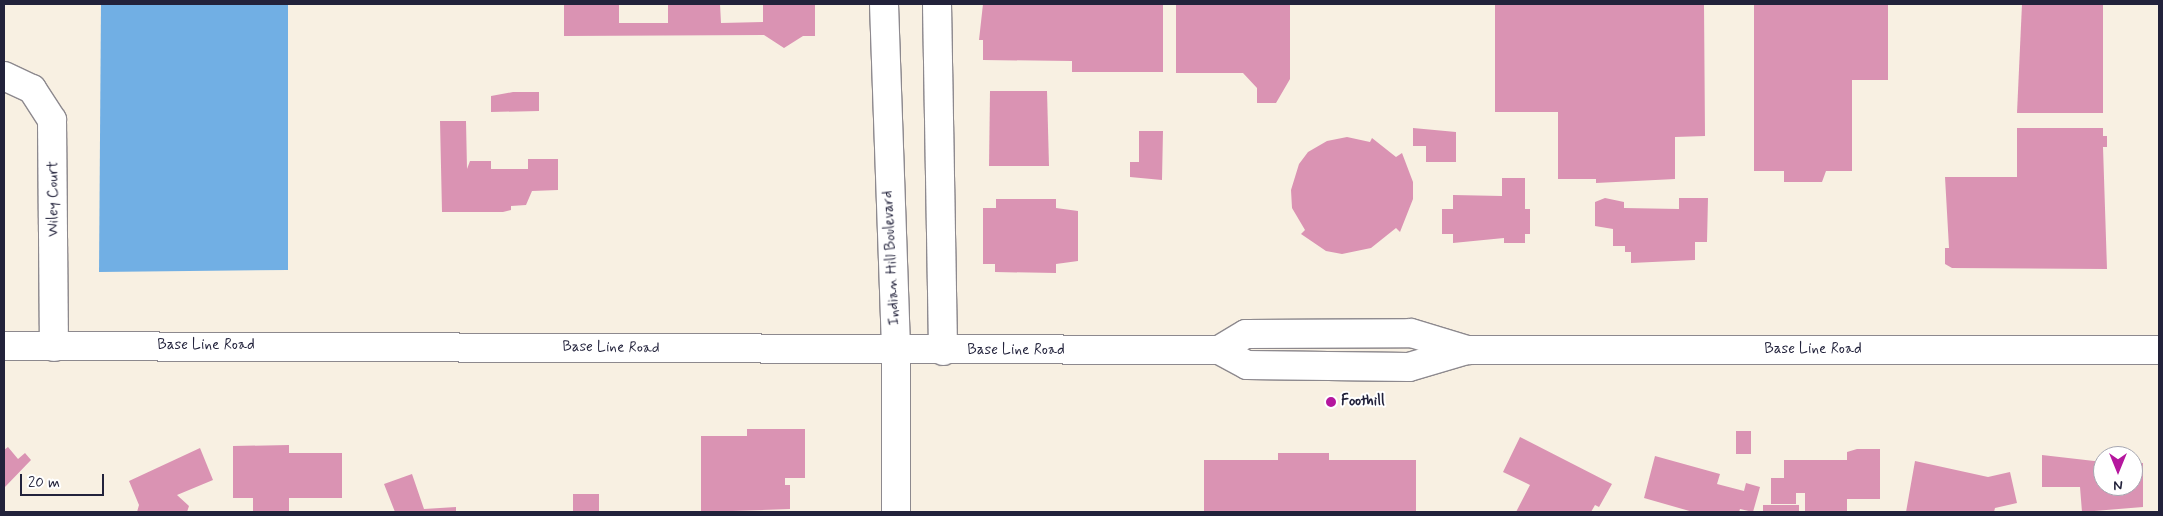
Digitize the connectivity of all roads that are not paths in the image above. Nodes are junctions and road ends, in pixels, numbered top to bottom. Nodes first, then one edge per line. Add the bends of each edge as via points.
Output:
1 (884, 4) edge
2 (937, 4) edge
3 (4, 76) edge
4 (4, 346) edge
5 (54, 347) junction
6 (2159, 350) edge
7 (896, 351) junction
8 (943, 351) junction
9 (896, 512) edge

1 - 7 main road, Indian Hill Boulevard
2 - 8 main road
3 - 5 main road, Wiley Court via 32,89 52,120
4 - 5 main road, Base Line Road
5 - 7 main road, Base Line Road
6 - 8 main road, Base Line Road via 1467,350 1411,333 1246,334 1219,350
7 - 8 main road, Base Line Road
7 - 9 main road, Indian Hill Boulevard

